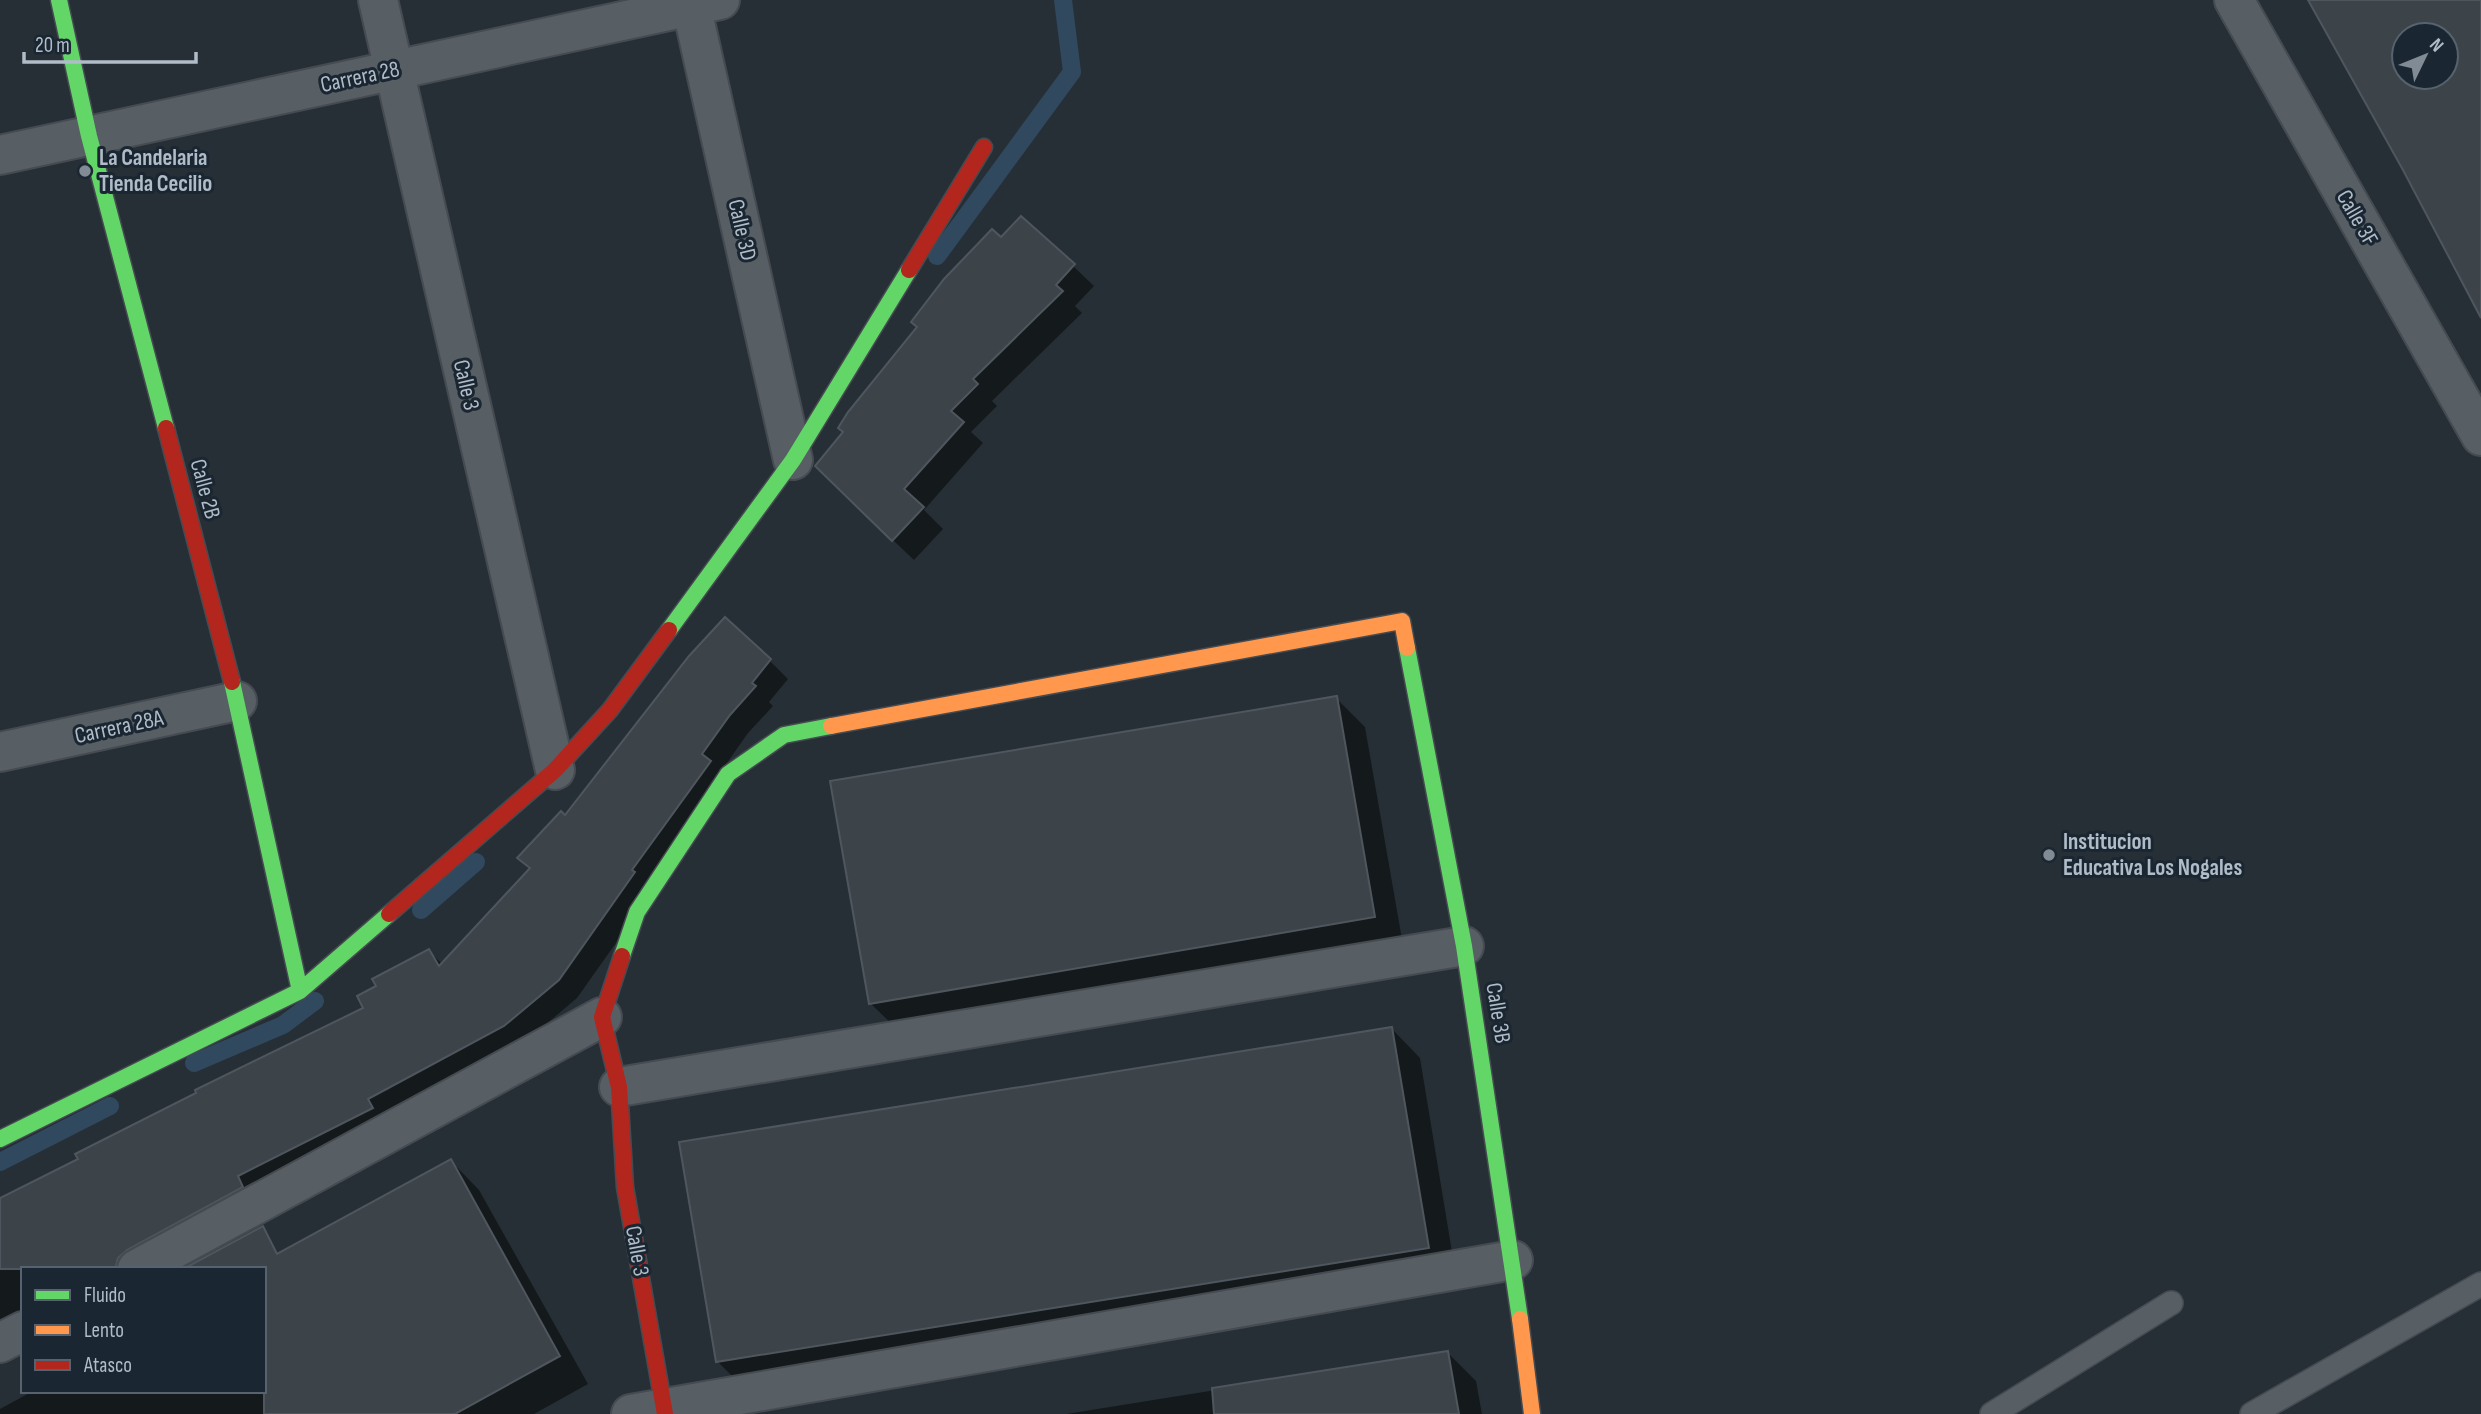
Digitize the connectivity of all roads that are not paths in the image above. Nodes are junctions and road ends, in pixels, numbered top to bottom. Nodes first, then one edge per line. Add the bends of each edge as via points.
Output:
1 (59, 0) edge
2 (377, 0) edge
3 (2234, 0) edge
4 (701, 2) edge
5 (393, 69) junction
6 (89, 136) junction
7 (984, 147) dead end
8 (0, 155) edge
9 (2481, 436) edge
10 (793, 460) junction
11 (237, 701) junction
12 (0, 752) edge
13 (555, 770) junction
14 (1464, 946) junction
15 (300, 991) junction
16 (602, 1017) junction
17 (619, 1087) junction
18 (0, 1139) edge
19 (1513, 1261) junction
20 (142, 1267) edge
21 (2481, 1284) edge
22 (2171, 1303) dead end
23 (21, 1332) edge
24 (0, 1343) edge
25 (654, 1412) edge
26 (1532, 1414) edge
27 (1992, 1414) edge
28 (2252, 1414) edge

1 - 6 street, Calle 2B
2 - 5 street, Calle 3
3 - 9 street, Calle 3F
4 - 5 street, Carrera 28
4 - 10 street, Calle 3D
5 - 6 street, Carrera 28
5 - 13 street, Calle 3
6 - 8 street, Carrera 28
6 - 11 street, Calle 2B
7 - 10 street
10 - 13 street via 610,710
11 - 12 street, Carrera 28A
11 - 15 street, Calle 2B
13 - 15 street
14 - 16 street, Calle 3B via 1402,621 784,735 729,774 637,912
14 - 17 street
14 - 19 street, Calle 3B
15 - 18 street
16 - 17 street, Calle 3
16 - 20 street
17 - 25 street, Calle 3 via 625,1187
19 - 25 street
19 - 26 street, Calle 3B
21 - 28 lane
22 - 27 lane
23 - 24 street

